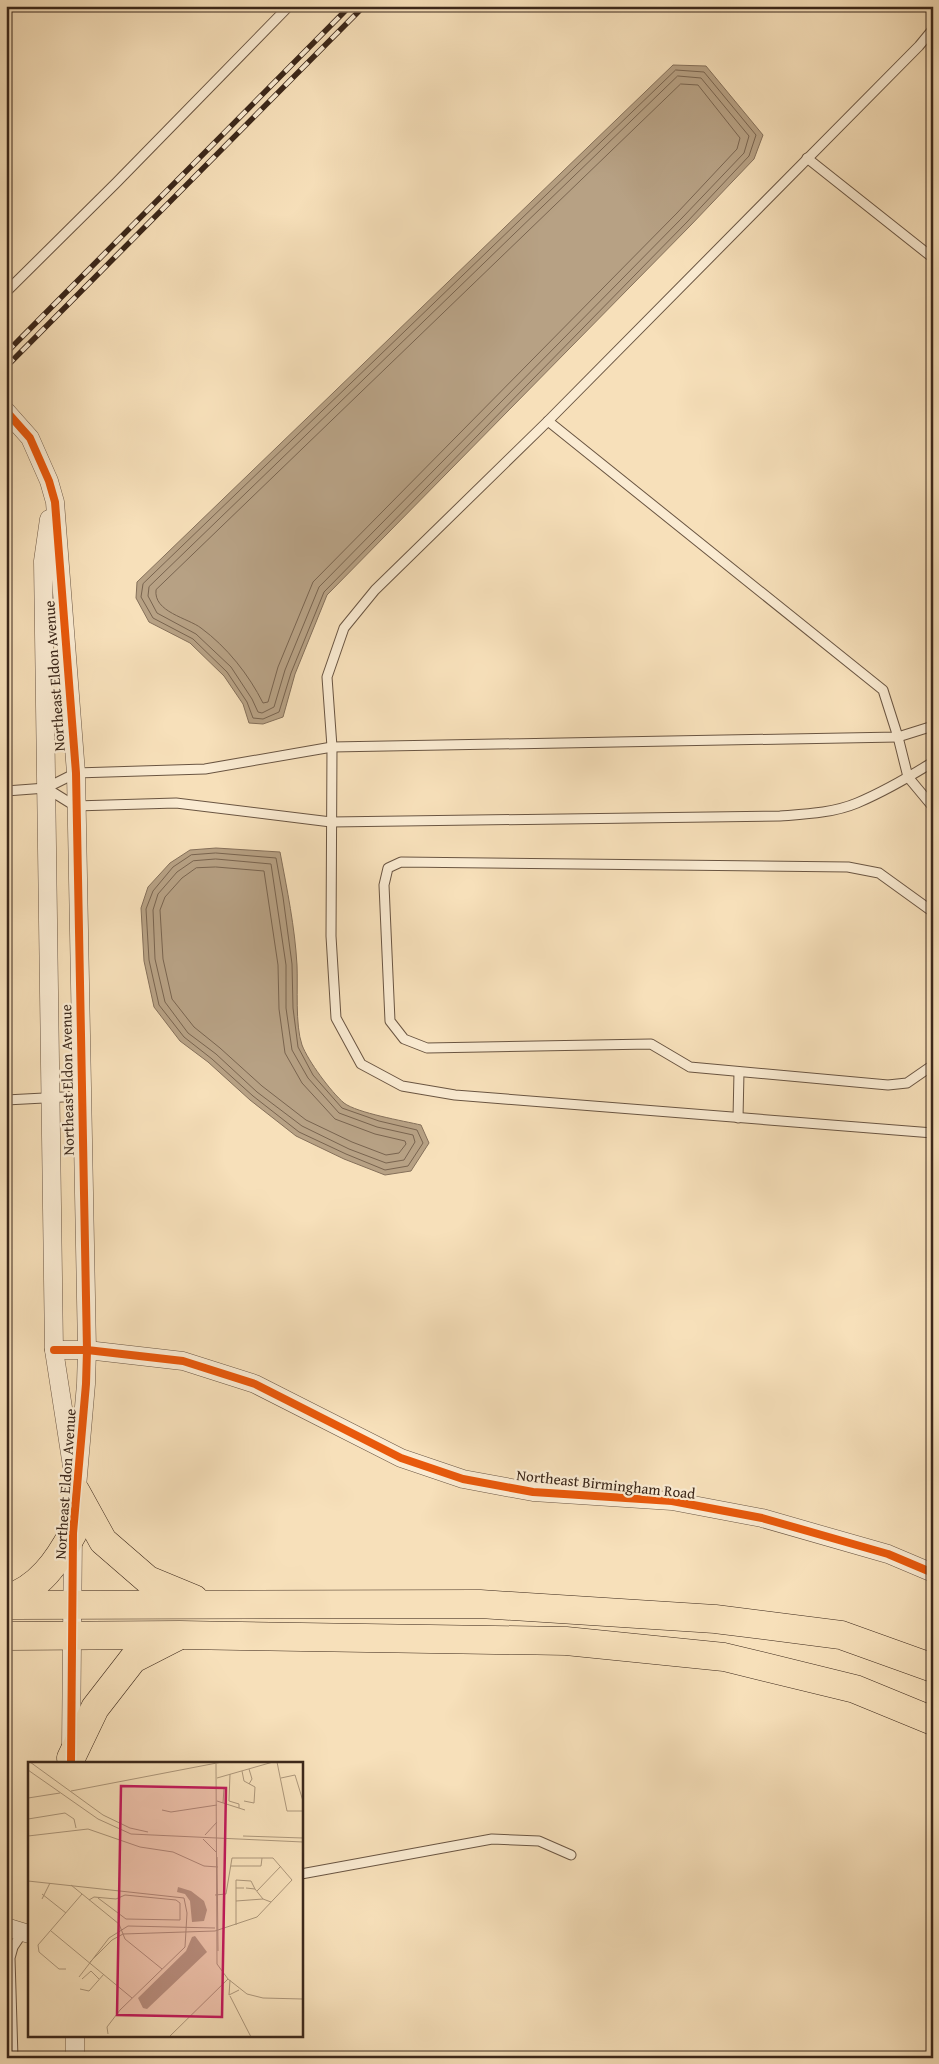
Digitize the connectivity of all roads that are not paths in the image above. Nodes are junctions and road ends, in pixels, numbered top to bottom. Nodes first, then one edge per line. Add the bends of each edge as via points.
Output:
1 (289, 6) edge
2 (933, 28) edge
3 (807, 158) junction
4 (933, 258) edge
5 (6, 292) edge
6 (6, 411) edge
7 (548, 421) junction
8 (55, 502) junction
9 (933, 726) edge
10 (898, 737) junction
11 (332, 747) junction
12 (933, 762) edge
13 (76, 773) junction
14 (908, 777) junction
15 (46, 788) junction
16 (6, 791) edge
17 (75, 806) junction
18 (933, 807) edge
19 (331, 822) junction
20 (933, 912) edge
21 (933, 1065) edge
22 (740, 1072) junction
23 (82, 1096) junction
24 (50, 1097) junction
25 (6, 1100) edge
26 (738, 1118) junction
27 (933, 1133) edge
28 (54, 1350) junction
29 (87, 1350) junction
30 (76, 1492) junction
31 (73, 1533) junction
32 (933, 1573) edge
33 (6, 1599) edge
34 (6, 1605) edge
35 (72, 1605) junction
36 (207, 1605) junction
37 (72, 1635) junction
38 (180, 1635) junction
39 (6, 1636) edge
40 (933, 1668) edge
41 (933, 1721) edge
42 (71, 1760) edge
43 (571, 1855) dead end
44 (302, 1874) edge
45 (19, 1931) edge
46 (8, 1957) edge
47 (9, 1984) edge
48 (9, 2004) edge
49 (9, 2025) edge
50 (75, 2036) edge
51 (10, 2047) edge
52 (13, 2058) edge
53 (75, 2058) edge

1 - 5 lane
2 - 3 lane
3 - 4 lane
3 - 7 lane
6 - 8 street, Northeast Eldon Avenue via 33,445
7 - 10 lane via 883,690
7 - 11 lane via 375,590 344,628 327,677
8 - 13 street, Northeast Eldon Avenue
8 - 15 street, Northeast Eldon Avenue via 48,521 43,562
9 - 10 lane
10 - 11 lane
10 - 14 lane
11 - 13 lane via 205,769
11 - 19 lane
12 - 14 lane
13 - 15 lane
13 - 17 street, Northeast Eldon Avenue
14 - 18 lane
14 - 19 lane via 856,803 818,813
15 - 16 lane
15 - 17 lane
15 - 24 street, Northeast Eldon Avenue
17 - 19 lane via 176,803
17 - 23 street, Northeast Eldon Avenue
19 - 26 lane via 331,936 336,1018 361,1064 402,1086 455,1095
20 - 22 lane via 879,873 848,867 401,862 388,868 384,885 390,1022 404,1039 427,1048 651,1044 690,1067
21 - 22 lane via 907,1083 888,1085
22 - 26 lane
23 - 24 lane
23 - 29 street, Northeast Eldon Avenue
24 - 25 lane
24 - 28 street, Northeast Eldon Avenue
26 - 27 lane
28 - 29 street, Northeast Birmingham Road
28 - 30 street, Northeast Eldon Avenue
29 - 30 street, Northeast Eldon Avenue
29 - 32 street, Northeast Birmingham Road via 183,1361 255,1384 401,1458 463,1479 533,1492 672,1501 762,1518 888,1554
30 - 31 street, Northeast Eldon Avenue
30 - 36 highway via 103,1541 148,1580
31 - 33 highway via 46,1574 17,1596
31 - 35 street, Northeast Eldon Avenue
34 - 35 highway
35 - 36 highway
35 - 37 street, Northeast Eldon Avenue
36 - 40 highway via 480,1604 714,1619 841,1635
37 - 38 highway
37 - 39 highway
37 - 42 street, Northeast Eldon Avenue
38 - 41 highway via 566,1641 724,1657 856,1689
38 - 42 highway via 133,1659 95,1708
43 - 44 lane via 539,1841 492,1839
45 - 46 lane
46 - 47 lane
47 - 48 lane
48 - 49 lane
49 - 51 lane
50 - 53 street
51 - 52 lane

